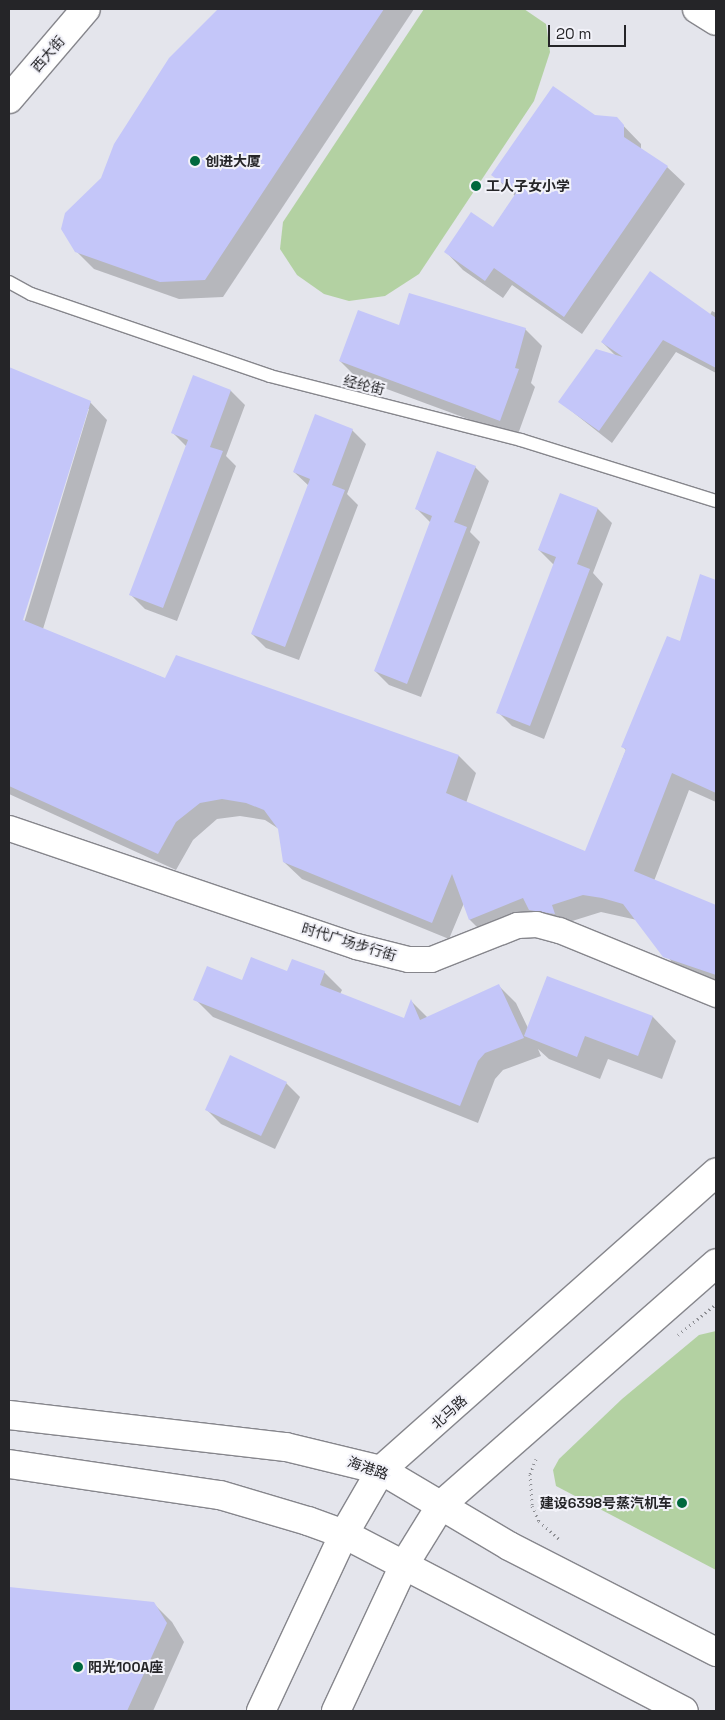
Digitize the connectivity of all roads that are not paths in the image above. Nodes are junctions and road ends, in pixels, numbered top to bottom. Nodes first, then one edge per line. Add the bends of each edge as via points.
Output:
1 (86, 9) edge
2 (697, 9) edge
3 (716, 21) edge
4 (9, 99) edge
5 (9, 282) edge
6 (716, 502) edge
7 (9, 828) edge
8 (716, 994) edge
9 (716, 1173) edge
10 (716, 1264) edge
11 (9, 1415) edge
12 (9, 1464) edge
13 (381, 1470) junction
14 (441, 1505) junction
15 (344, 1534) junction
16 (404, 1565) junction
17 (716, 1652) edge
18 (261, 1711) edge
19 (336, 1711) edge
20 (684, 1711) edge

1 - 4 main road, 西大街
2 - 3 main road
5 - 6 lane, 经纶街 via 31,294 270,376 521,440
7 - 8 street, 时代广场步行街 via 356,946 408,959 431,959 517,925 536,924 559,930
9 - 13 main road, 北马路
10 - 14 main road
11 - 13 main road, 海港路 via 286,1447
12 - 15 main road via 220,1496 272,1508
13 - 14 main road, 海港路
13 - 15 main road, 北马路
14 - 16 main road
14 - 17 main road, 海港路 via 509,1546
15 - 16 main road
15 - 18 main road, 北马路
16 - 19 main road
16 - 20 main road

